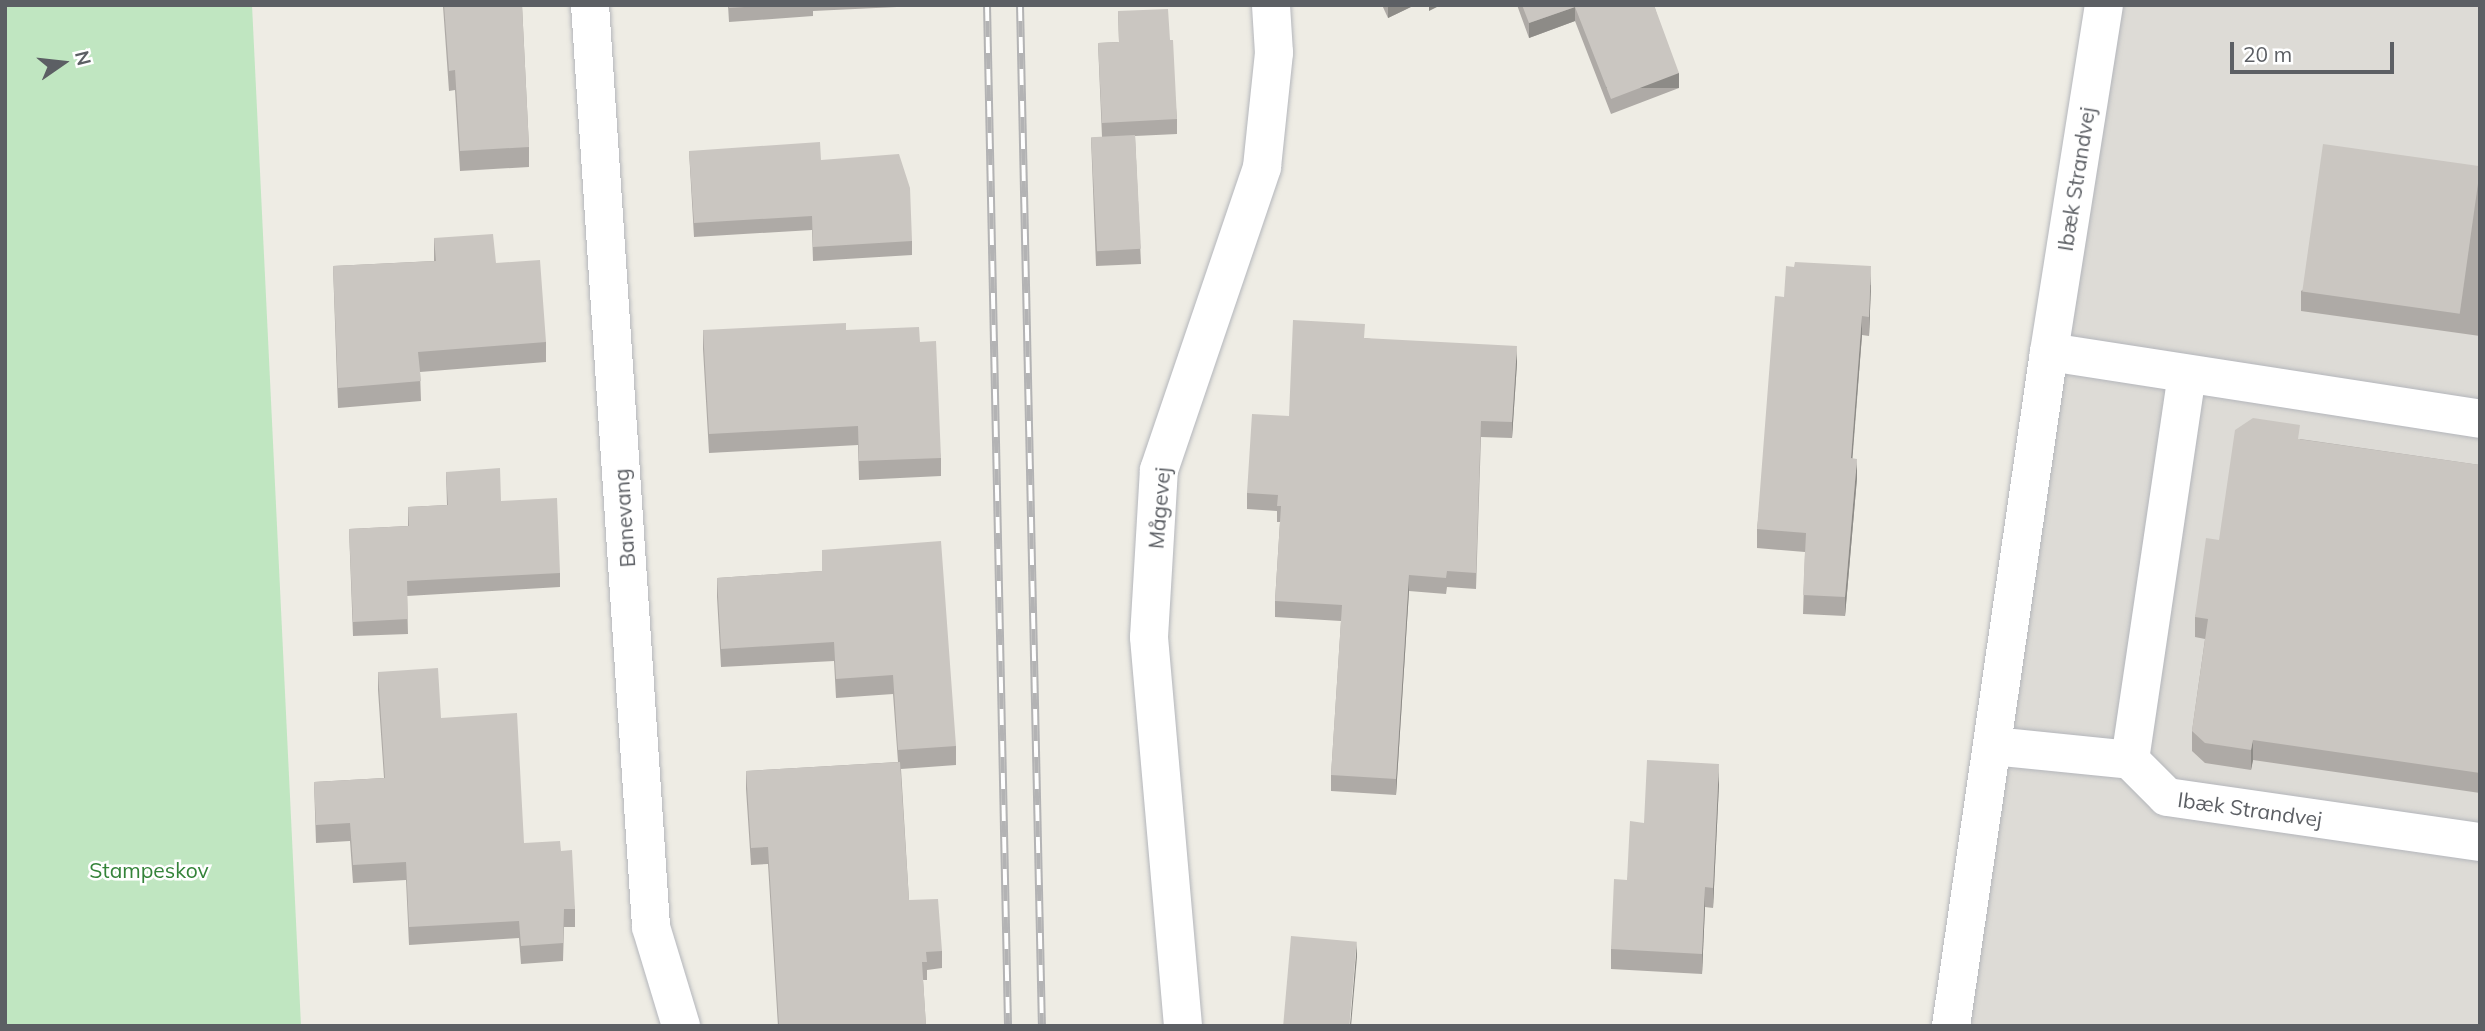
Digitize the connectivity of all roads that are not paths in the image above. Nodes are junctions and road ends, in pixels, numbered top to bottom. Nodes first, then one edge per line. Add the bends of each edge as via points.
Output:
1 (590, 5) edge
2 (1271, 5) edge
3 (2104, 5) edge
4 (2049, 352) junction
5 (2188, 374) junction
6 (2480, 419) edge
7 (1993, 746) junction
8 (2130, 760) junction
9 (2480, 842) edge
10 (681, 1026) edge
11 (1183, 1026) edge
12 (1951, 1026) edge

1 - 10 street, Banevang via 651,928
2 - 11 street, Mågevej via 1274,53 1262,167 1159,470 1149,637
3 - 4 street, Ibæk Strandvej
4 - 5 street
4 - 7 street, Ibæk Strandvej
5 - 6 street
5 - 8 street
7 - 8 street
7 - 12 street, Ibæk Strandvej
8 - 9 street, Ibæk Strandvej via 2167,797

